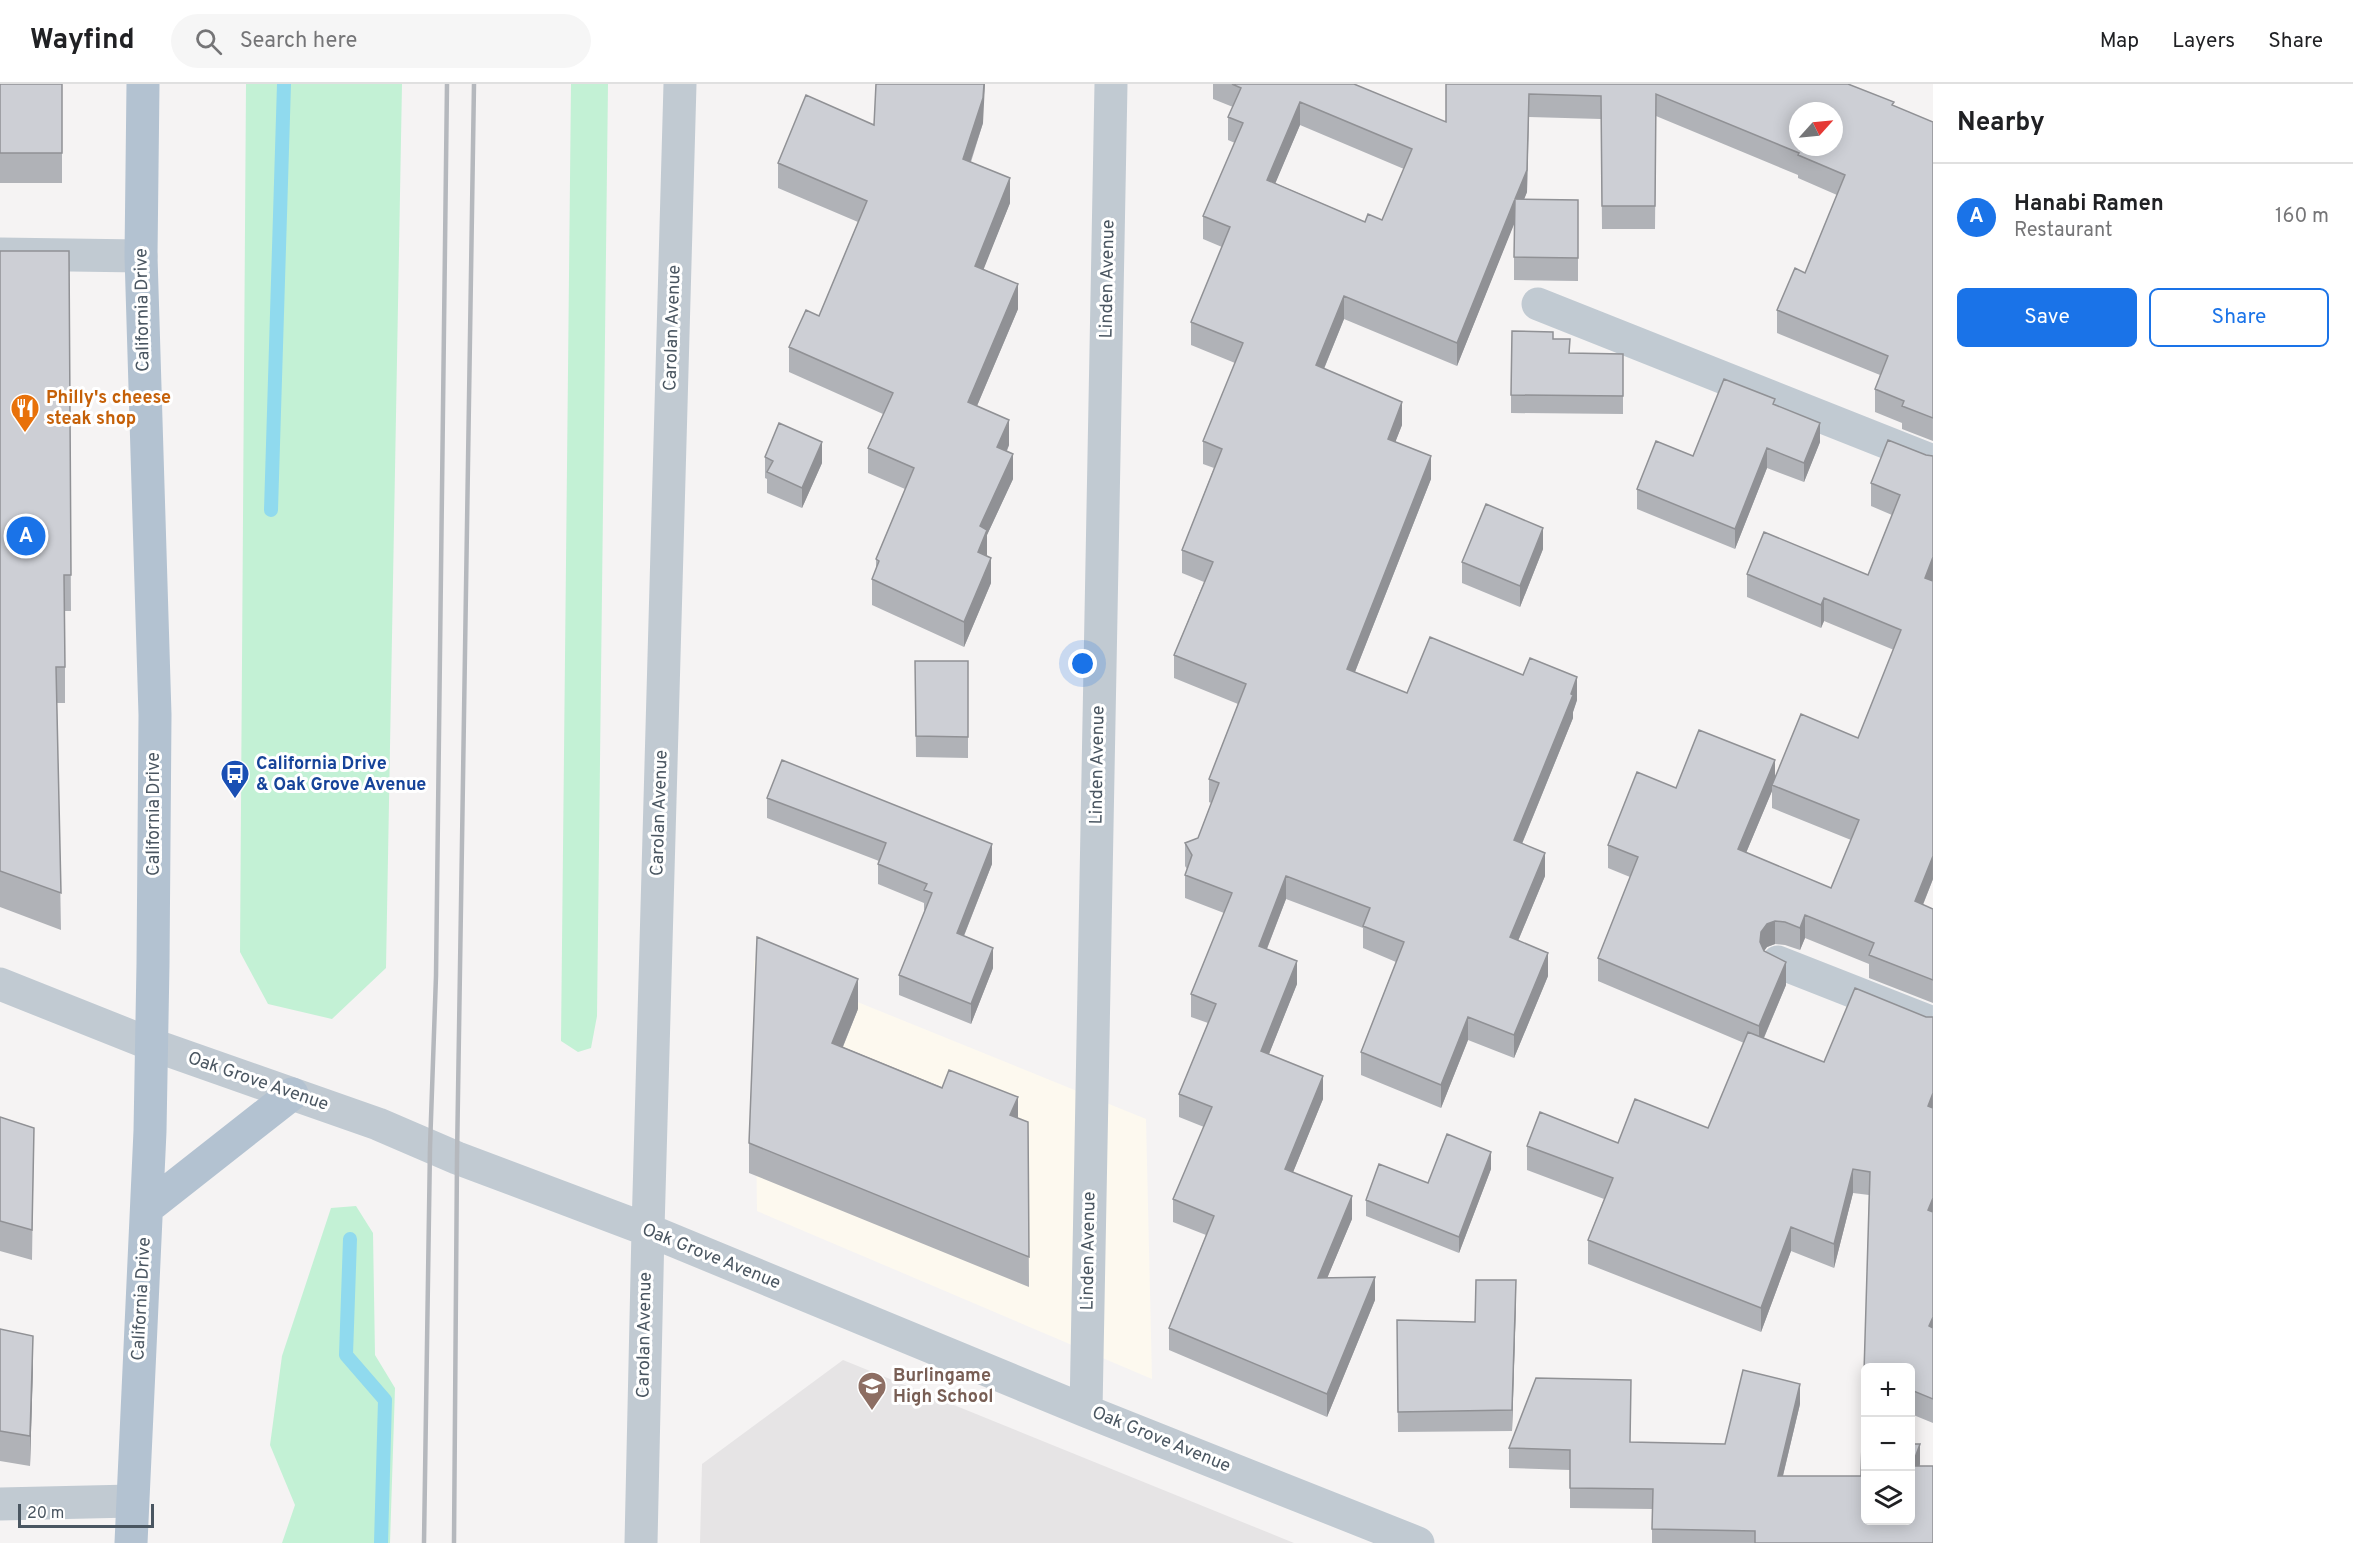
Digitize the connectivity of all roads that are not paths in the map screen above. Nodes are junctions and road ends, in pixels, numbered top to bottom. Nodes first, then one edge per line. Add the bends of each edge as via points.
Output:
1 (143, 84) edge
2 (680, 84) edge
3 (1112, 84) edge
4 (0, 254) edge
5 (141, 256) junction
6 (1538, 304) dead end
7 (1933, 461) edge
8 (1778, 962) edge
9 (0, 984) edge
10 (1933, 1023) edge
11 (153, 1045) junction
12 (292, 1094) junction
13 (147, 1208) junction
14 (648, 1230) junction
15 (1086, 1411) junction
16 (132, 1501) junction
17 (0, 1504) edge
18 (131, 1543) edge
19 (641, 1543) edge
20 (1418, 1543) edge

1 - 5 main road, California Drive
2 - 14 street, Carolan Avenue
3 - 15 street, Linden Avenue
4 - 5 street
5 - 11 main road, California Drive via 155,715
6 - 7 street
8 - 10 street
9 - 11 street, Oak Grove Avenue
11 - 12 street, Oak Grove Avenue
11 - 13 main road, California Drive
12 - 13 main road
12 - 14 street, Oak Grove Avenue
13 - 16 main road, California Drive
14 - 15 street, Oak Grove Avenue
14 - 19 street, Carolan Avenue
15 - 20 street, Oak Grove Avenue
16 - 17 street
16 - 18 main road, California Drive

